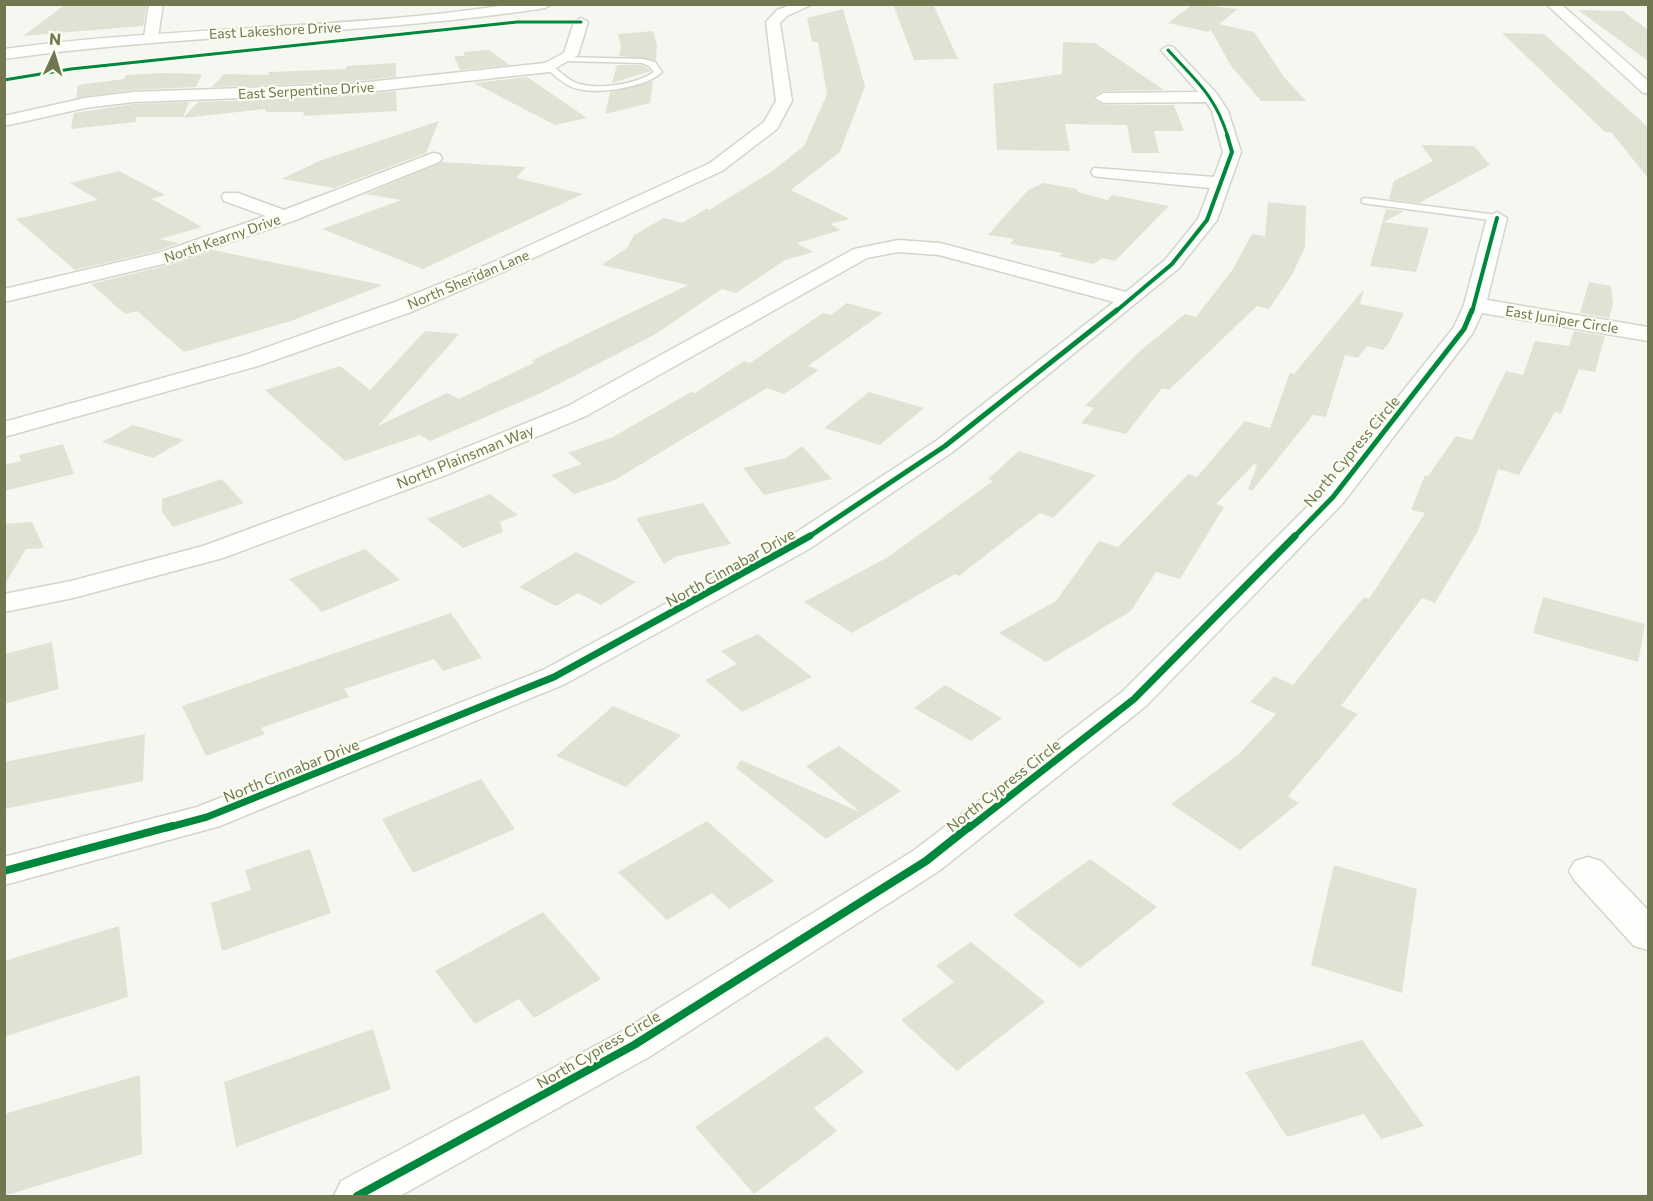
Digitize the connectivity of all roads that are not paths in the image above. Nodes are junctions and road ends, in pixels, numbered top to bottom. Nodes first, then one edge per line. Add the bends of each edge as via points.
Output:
1 (546, 4) edge
2 (807, 4) edge
3 (1552, 4) edge
4 (155, 5) edge
5 (581, 22) dead end
6 (151, 37) junction
7 (1168, 50) dead end
8 (4, 54) edge
9 (566, 59) junction
10 (549, 67) junction
11 (1629, 72) junction
12 (1648, 72) edge
13 (1648, 89) edge
14 (1211, 97) junction
15 (1104, 98) dead end
16 (4, 121) edge
17 (433, 158) dead end
18 (1100, 172) dead end
19 (1219, 183) junction
20 (231, 197) dead end
21 (1365, 201) dead end
22 (286, 217) junction
23 (1497, 218) joint
24 (6, 292) edge
25 (1130, 300) junction
26 (1475, 304) junction
27 (1648, 334) edge
28 (4, 430) edge
29 (4, 603) edge
30 (4, 871) edge
31 (1588, 871) dead end
32 (1648, 935) edge
33 (357, 1197) edge

1 - 6 main road, East Lakeshore Drive via 430,20
2 - 28 street, North Sheridan Lane via 782,13 773,22 784,101 771,125 716,167 403,307 250,361
3 - 11 street
4 - 6 street
5 - 9 street via 578,40
6 - 8 main road, East Lakeshore Drive
7 - 14 street, North Cinnabar Drive
9 - 10 street, East Serpentine Drive
9 - 10 lane via 643,61 652,64 657,72 645,81 582,87
10 - 16 street, East Serpentine Drive via 349,89 133,97
11 - 12 street
11 - 13 street
14 - 15 street
14 - 19 street, North Cinnabar Drive via 1220,111 1232,152
17 - 22 street, North Kearny Drive
18 - 19 street
19 - 25 street, North Cinnabar Drive via 1207,220 1172,264
20 - 22 street
21 - 23 lane
22 - 24 street, North Kearny Drive via 164,258
23 - 26 street, North Cypress Circle
25 - 29 street, North Plainsman Way via 940,249 898,246 861,253 577,411 437,469 213,552
25 - 30 street, North Cinnabar Drive via 945,446 799,543 554,677 207,817
26 - 27 street, East Juniper Circle
26 - 33 street, North Cypress Circle via 1464,329 1333,497 1134,699 926,861 634,1045
31 - 32 street

